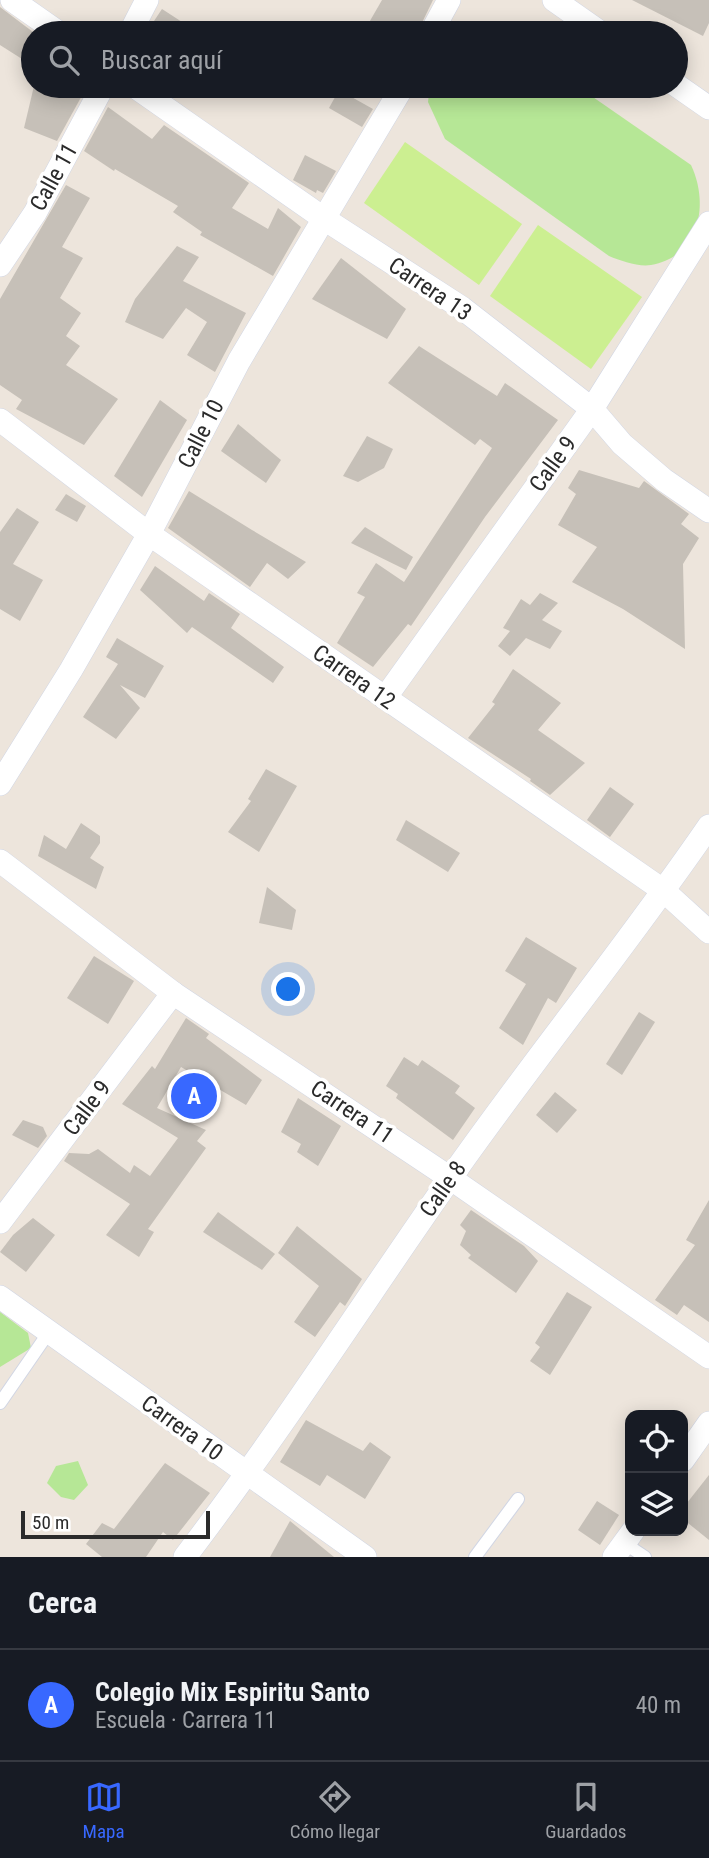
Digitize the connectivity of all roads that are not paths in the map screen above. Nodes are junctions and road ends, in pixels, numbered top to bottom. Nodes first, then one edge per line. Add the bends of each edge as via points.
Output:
1 (12, 0) edge
2 (147, 0) edge
3 (449, 0) edge
4 (555, 0) edge
5 (42, 21) edge
6 (136, 21) edge
7 (438, 21) edge
8 (584, 21) edge
9 (688, 93) edge
10 (97, 98) edge
11 (151, 98) edge
12 (396, 98) edge
13 (709, 108) edge
14 (326, 220) junction
15 (709, 223) edge
16 (0, 265) edge
17 (592, 409) junction
18 (0, 420) edge
19 (709, 511) edge
20 (149, 534) junction
21 (385, 698) junction
22 (0, 784) edge
23 (709, 826) edge
24 (0, 861) edge
25 (664, 891) junction
26 (709, 932) edge
27 (173, 993) junction
28 (450, 1178) junction
29 (0, 1222) edge
30 (0, 1297) edge
31 (49, 1332) junction
32 (709, 1357) edge
33 (0, 1403) edge
34 (709, 1423) edge
35 (688, 1453) edge
36 (248, 1475) junction
37 (518, 1499) dead end
38 (623, 1544) edge
39 (185, 1557) edge
40 (365, 1557) edge
41 (475, 1557) edge
42 (645, 1557) edge

1 - 5 street
2 - 6 street
3 - 7 street
4 - 8 street
9 - 13 street
10 - 16 street, Calle 11 via 35,213
11 - 14 street, Carrera 13
12 - 14 street, Calle 10
14 - 17 street, Carrera 13 via 462,308
14 - 20 street, Calle 10 via 239,361
15 - 17 street, Calle 9
17 - 19 street, Carrera 13 via 622,444
17 - 21 street, Calle 9
18 - 20 street, Carrera 12
20 - 21 street, Carrera 12
20 - 22 street, Calle 10
21 - 25 street, Carrera 12
23 - 25 street, Calle 8
24 - 27 street, Carrera 11
25 - 26 street, Carrera 12
25 - 28 street, Calle 8
27 - 28 street, Carrera 11
27 - 29 street, Calle 9
28 - 32 street, Carrera 11
28 - 36 street, Calle 8
30 - 31 street, Carrera 10
31 - 33 lane
31 - 36 street, Carrera 10
34 - 35 street
36 - 39 street, Calle 8
36 - 40 street, Carrera 10
37 - 41 lane
38 - 42 lane

